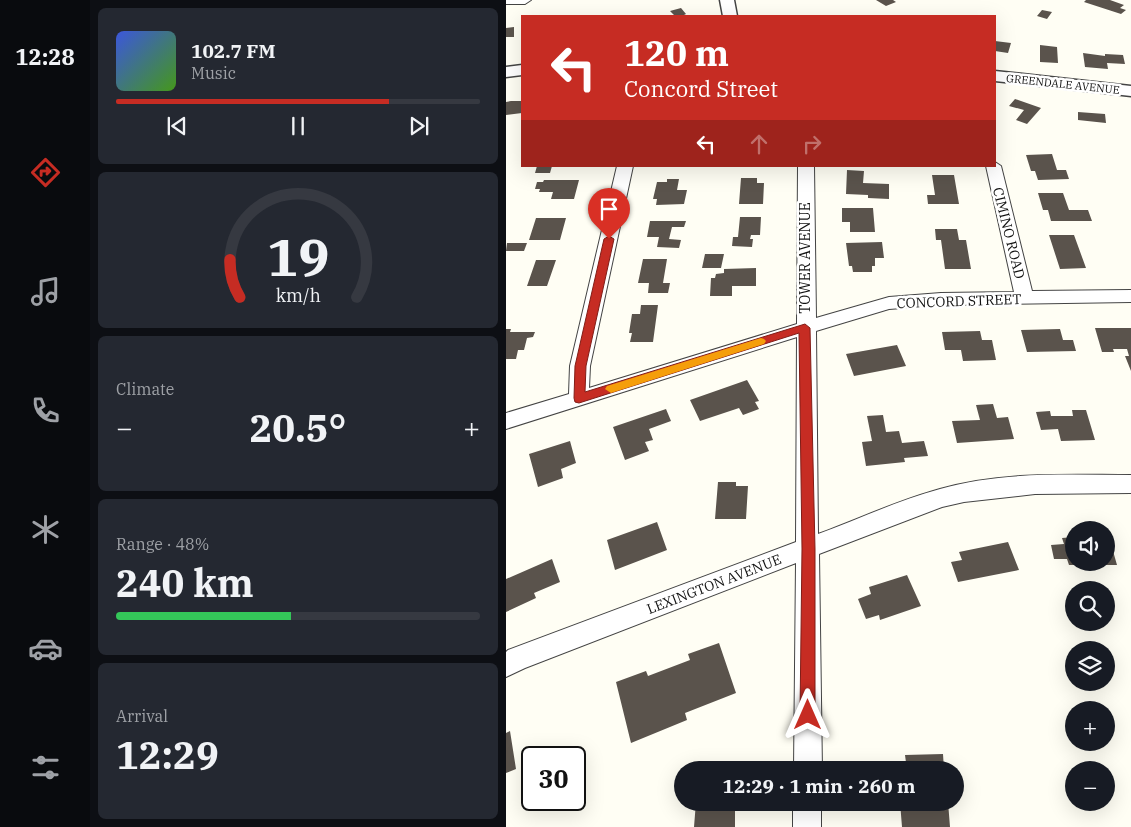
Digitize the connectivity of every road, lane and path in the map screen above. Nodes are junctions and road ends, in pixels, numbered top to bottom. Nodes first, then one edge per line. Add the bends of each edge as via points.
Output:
1 (506, 0) edge
2 (525, 0) edge
3 (727, 0) edge
4 (730, 15) edge
5 (521, 70) edge
6 (506, 72) edge
7 (996, 76) edge
8 (1131, 91) edge
9 (625, 167) edge
10 (806, 167) edge
11 (993, 167) edge
12 (1131, 296) edge
13 (1025, 299) junction
14 (805, 328) junction
15 (579, 398) junction
16 (506, 421) edge
17 (1131, 484) edge
18 (808, 549) junction
19 (506, 665) edge
20 (808, 761) edge
21 (808, 811) edge
22 (807, 827) edge

1 - 2 street
3 - 4 street
5 - 6 street
7 - 8 street, GREENDALE AVENUE
9 - 15 street via 580,366
10 - 14 street, TOWER AVENUE
11 - 13 street, CIMINO ROAD
12 - 13 street, CONCORD STREET
13 - 14 street, CONCORD STREET via 906,301 872,307
14 - 15 street, CONCORD STREET
14 - 18 street, TOWER AVENUE
15 - 16 street, CONCORD STREET
17 - 18 street, LEXINGTON AVENUE via 1018,485 974,490 920,505
18 - 19 street, LEXINGTON AVENUE
18 - 20 street, TOWER AVENUE
21 - 22 street

